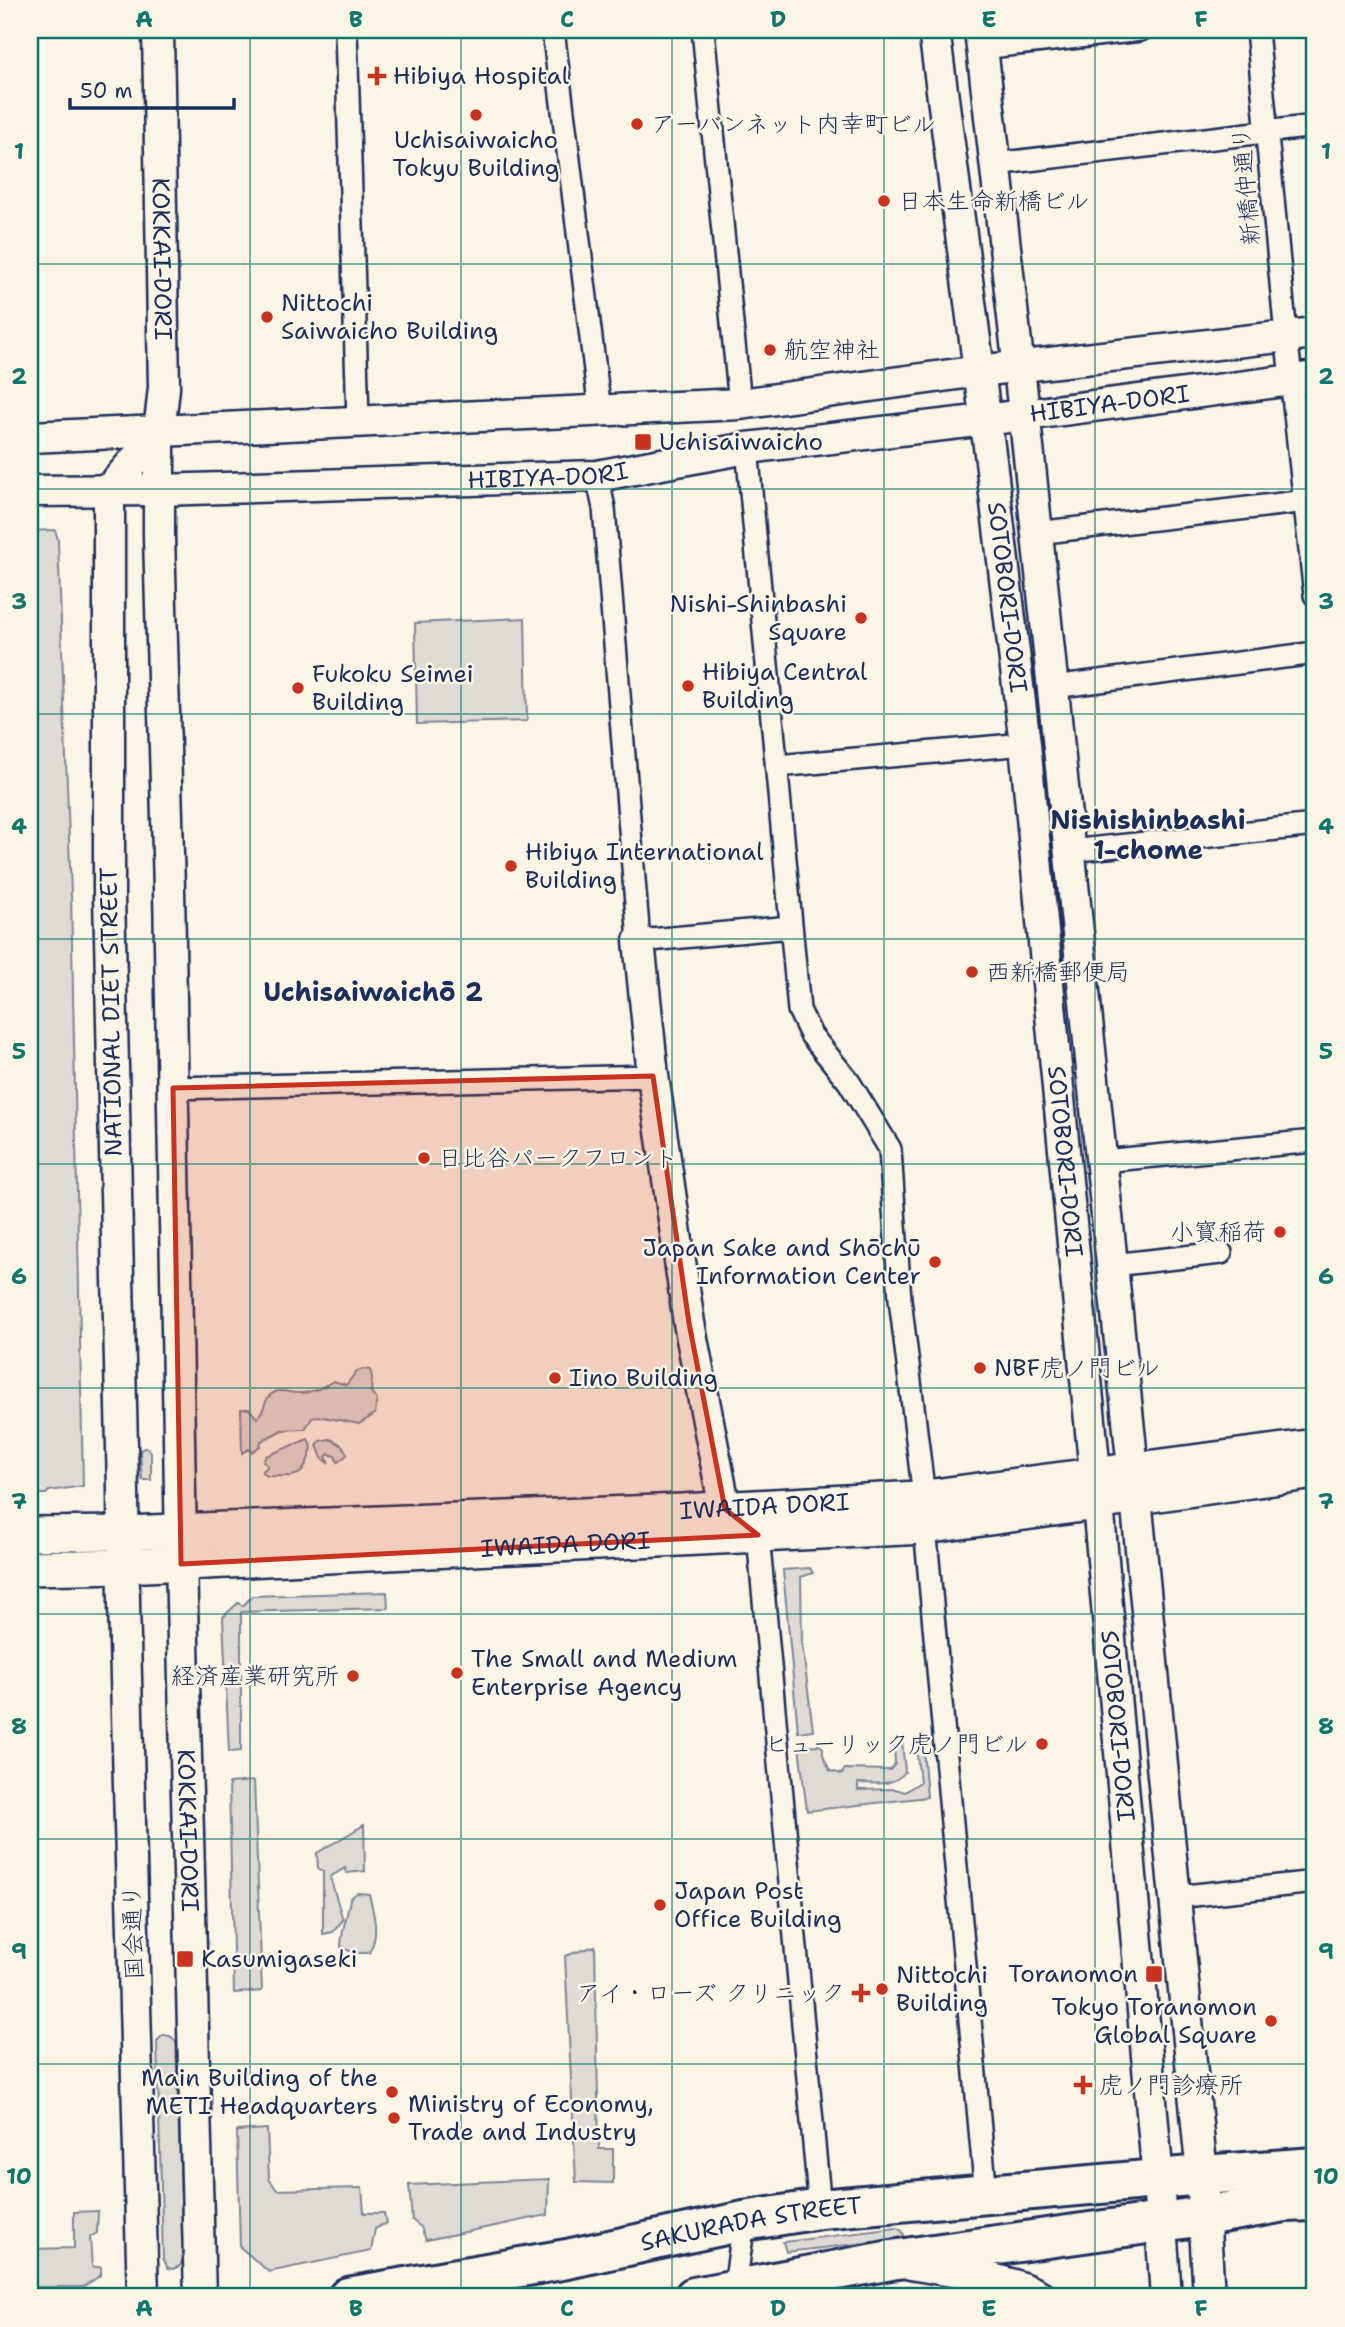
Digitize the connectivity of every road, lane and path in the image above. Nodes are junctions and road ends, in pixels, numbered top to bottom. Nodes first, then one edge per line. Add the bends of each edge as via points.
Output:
1 (158, 30) edge
2 (346, 30) edge
3 (553, 30) edge
4 (703, 30) edge
5 (934, 30) edge
6 (1141, 30) edge
7 (1257, 30) edge
8 (981, 39) edge
9 (1315, 126) edge
10 (1267, 131) junction
11 (995, 164) junction
12 (1301, 335) edge
13 (1018, 367) junction
14 (979, 371) junction
15 (1304, 378) edge
16 (740, 404) junction
17 (600, 411) junction
18 (1024, 414) junction
19 (358, 420) junction
20 (985, 420) junction
21 (159, 432) junction
22 (30, 437) edge
23 (747, 448) junction
24 (597, 477) junction
25 (109, 490) junction
26 (159, 490) junction
27 (30, 491) edge
28 (1310, 500) edge
29 (1037, 533) junction
30 (1315, 595) edge
31 (1315, 653) edge
32 (1053, 687) junction
33 (1025, 744) junction
34 (777, 766) junction
35 (1315, 825) edge
36 (1070, 851) junction
37 (790, 927) junction
38 (639, 941) junction
39 (653, 1076) junction
40 (173, 1088) junction
41 (1315, 1141) edge
42 (1102, 1161) junction
43 (1221, 1253) dead end
44 (1112, 1265) junction
45 (1315, 1446) edge
46 (1315, 1472) edge
47 (1135, 1484) junction
48 (1096, 1489) junction
49 (924, 1512) junction
50 (741, 1522) junction
51 (180, 1531) junction
52 (124, 1533) junction
53 (30, 1534) edge
54 (181, 1564) junction
55 (124, 1566) junction
56 (30, 1568) edge
57 (1315, 1882) edge
58 (1176, 1897) junction
59 (1315, 2167) edge
60 (1202, 2175) junction
61 (1158, 2180) junction
62 (986, 2195) junction
63 (1315, 2201) edge
64 (820, 2208) junction
65 (1204, 2216) junction
66 (744, 2221) junction
67 (1161, 2221) junction
68 (891, 2260) junction
69 (734, 2294) edge
70 (143, 2297) edge
71 (200, 2297) edge
72 (348, 2297) edge
73 (694, 2297) edge
74 (1042, 2297) edge
75 (1166, 2297) edge
76 (1209, 2297) edge

1 - 21 main road, KOKKAI-DORI via 164,388
2 - 19 street
3 - 17 street
4 - 16 street
5 - 14 main road, SOTOBORI-DORI
6 - 8 street
7 - 10 street, 新橋仲通り
8 - 11 main road, SOTOBORI-DORI
9 - 10 street
10 - 11 street
10 - 12 street, 新橋仲通り
11 - 13 main road, SOTOBORI-DORI
12 - 13 main road, HIBIYA-DORI
12 - 15 street, 新橋仲通り
13 - 14 main road, HIBIYA-DORI
13 - 18 main road, SOTOBORI-DORI
14 - 16 main road, HIBIYA-DORI
14 - 20 main road, SOTOBORI-DORI
15 - 18 main road, HIBIYA-DORI
15 - 28 street, 新橋仲通り
16 - 17 main road, HIBIYA-DORI
17 - 19 main road, HIBIYA-DORI
18 - 20 main road, HIBIYA-DORI
18 - 29 main road, SOTOBORI-DORI
19 - 21 main road, HIBIYA-DORI
20 - 23 main road, HIBIYA-DORI
20 - 33 main road, SOTOBORI-DORI
21 - 22 main road, HIBIYA-DORI
21 - 25 main road
21 - 26 main road, KOKKAI-DORI
23 - 24 main road, HIBIYA-DORI
23 - 34 street
24 - 26 main road, HIBIYA-DORI
24 - 38 street via 604,508
25 - 26 main road, HIBIYA-DORI
25 - 27 main road, HIBIYA-DORI
25 - 52 main road, NATIONAL DIET STREET via 109,908
26 - 40 main road
28 - 29 street
28 - 30 street, 新橋仲通り
29 - 32 main road, SOTOBORI-DORI
31 - 32 street
32 - 36 main road, SOTOBORI-DORI
33 - 34 street
33 - 48 main road, SOTOBORI-DORI
34 - 37 street
35 - 36 street
36 - 42 main road, SOTOBORI-DORI
37 - 38 street
37 - 49 street via 799,1010 811,1035 849,1082 890,1149 900,1299
38 - 39 main road
39 - 40 street
39 - 50 main road via 689,1323
40 - 51 main road
41 - 42 street
42 - 44 main road, SOTOBORI-DORI
43 - 44 street
44 - 47 main road, SOTOBORI-DORI
45 - 47 main road
46 - 47 main road
47 - 48 main road, IWAIDA DORI
47 - 58 main road, SOTOBORI-DORI
48 - 49 main road, IWAIDA DORI
48 - 61 main road, SOTOBORI-DORI
49 - 50 main road, IWAIDA DORI
49 - 62 street
50 - 51 main road, IWAIDA DORI
50 - 54 main road, IWAIDA DORI
50 - 64 street
51 - 52 main road
51 - 54 main road, KOKKAI-DORI
52 - 53 main road
52 - 55 main road, NATIONAL DIET STREET
54 - 55 main road, IWAIDA DORI
54 - 71 main road, KOKKAI-DORI
55 - 56 main road, IWAIDA DORI
55 - 70 main road, 国会通り
57 - 58 street
58 - 60 main road, SOTOBORI-DORI
59 - 60 highway, SAKURADA STREET
60 - 61 highway, SAKURADA STREET
60 - 65 main road, SOTOBORI-DORI
61 - 62 highway, SAKURADA STREET
61 - 67 main road, SOTOBORI-DORI
62 - 64 highway, SAKURADA STREET
63 - 65 highway
64 - 66 highway, SAKURADA STREET
65 - 67 highway
65 - 76 main road, SOTOBORI-DORI
66 - 69 street
66 - 72 highway, SAKURADA STREET via 567,2259
67 - 68 highway
67 - 75 main road, SOTOBORI-DORI
68 - 69 highway
68 - 74 main road via 985,2277
69 - 73 highway

